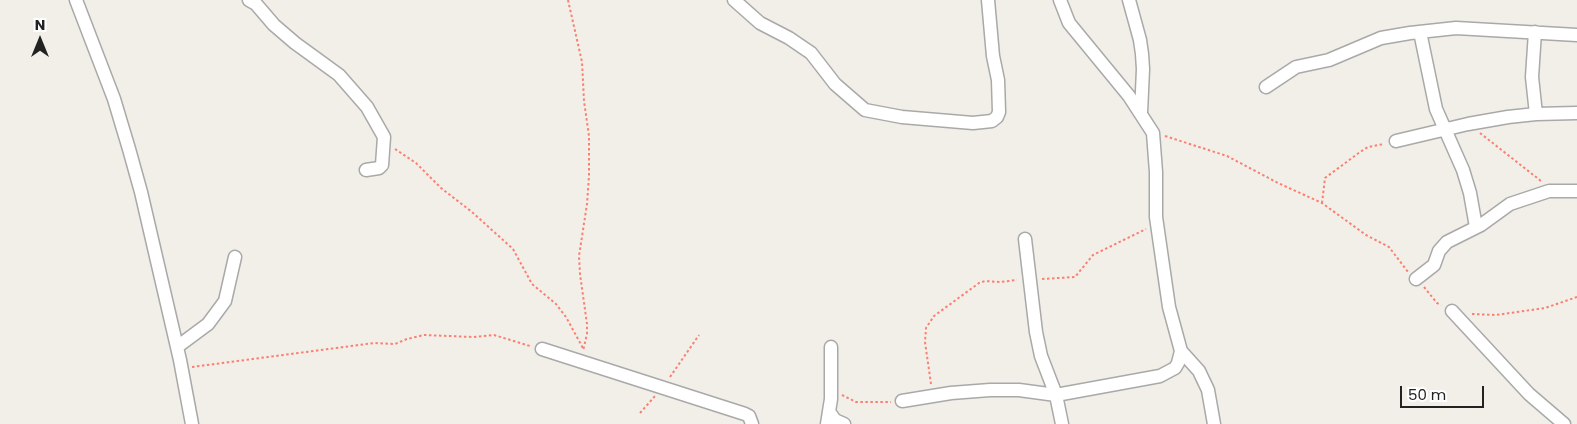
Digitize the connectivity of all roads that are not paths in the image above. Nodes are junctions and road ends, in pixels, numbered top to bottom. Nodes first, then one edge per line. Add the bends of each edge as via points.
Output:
1 (76, 0) edge
2 (249, 0) edge
3 (734, 0) edge
4 (988, 0) edge
5 (1060, 0) edge
6 (1129, 0) edge
7 (1420, 32) junction
8 (1535, 32) junction
9 (1577, 35) edge
10 (1266, 87) dead end
11 (1142, 113) junction
12 (1577, 113) edge
13 (1536, 114) junction
14 (1444, 130) junction
15 (1396, 141) road end
16 (366, 170) dead end
17 (1577, 191) edge
18 (1476, 227) junction
19 (1025, 240) dead end
20 (234, 257) dead end
21 (1416, 278) road end
22 (1452, 311) road end
23 (177, 347) junction
24 (831, 348) dead end
25 (542, 349) road end
26 (1181, 351) junction
27 (1056, 395) junction
28 (902, 401) road end
29 (828, 418) edge
30 (192, 424) edge
31 (752, 424) edge
32 (844, 424) edge
33 (1062, 424) edge
34 (1214, 424) edge
35 (1564, 424) edge

1 - 23 street via 114,99 129,149
2 - 16 street via 295,43 349,84 367,107 384,137 382,165
3 - 4 street via 760,23 811,53 835,84 864,110 902,118 973,123 992,121 999,112
5 - 11 street via 1069,23
6 - 11 street via 1142,54
7 - 8 street via 1456,28
7 - 10 street via 1381,38 1328,60 1296,67
7 - 14 street via 1431,94
8 - 9 street
8 - 13 street via 1532,77
11 - 26 street via 1153,133 1156,217 1169,306
12 - 13 street
13 - 14 street
14 - 15 street
14 - 18 street via 1463,170
17 - 18 street via 1551,191 1510,204
18 - 21 street via 1447,242 1434,264
19 - 27 street via 1041,356
20 - 23 street via 225,301 208,324
22 - 35 street via 1529,394
23 - 30 street
24 - 29 street
25 - 31 street via 582,355 662,387 745,414
26 - 27 street via 1175,368 1160,376
26 - 34 street via 1206,385
27 - 28 street via 990,390
27 - 33 street
29 - 32 street

